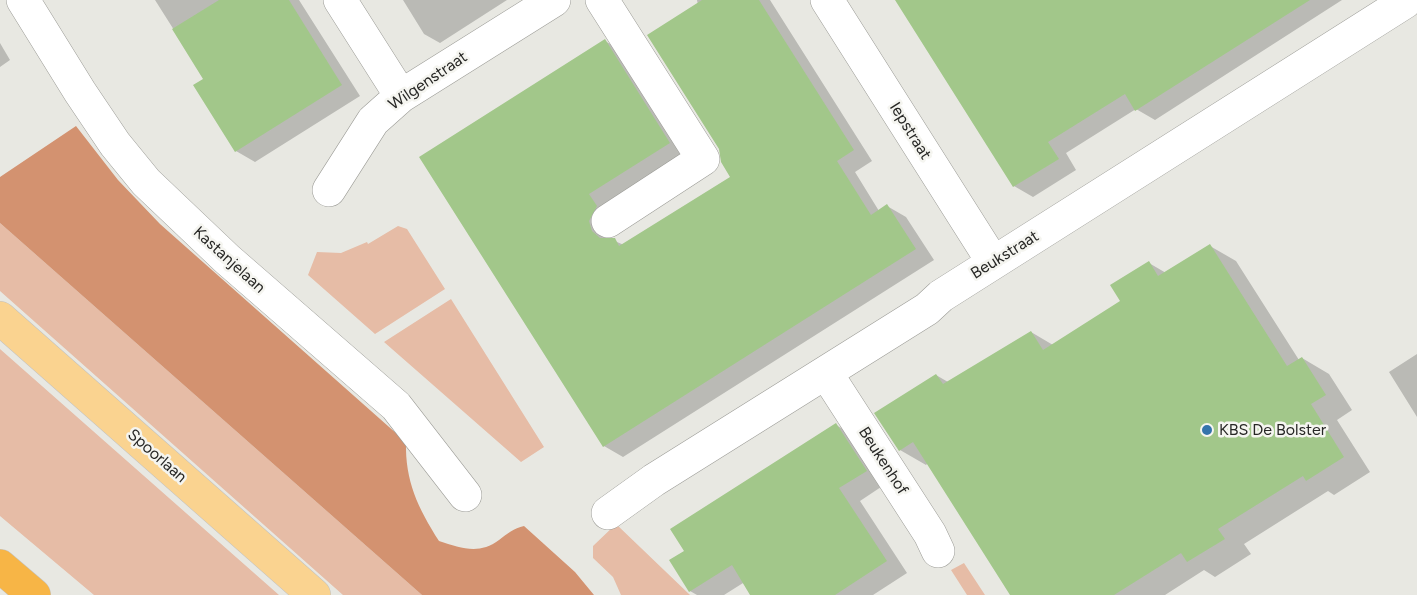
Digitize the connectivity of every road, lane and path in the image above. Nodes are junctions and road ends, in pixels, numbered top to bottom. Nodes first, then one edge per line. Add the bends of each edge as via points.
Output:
1 (23, 0) edge
2 (340, 0) edge
3 (554, 0) edge
4 (602, 0) edge
5 (827, 0) edge
6 (1409, 7) edge
7 (401, 96) junction
8 (329, 190) dead end
9 (608, 221) dead end
10 (993, 262) junction
11 (0, 318) edge
12 (826, 373) junction
13 (465, 495) dead end
14 (608, 513) dead end
15 (938, 551) dead end
16 (0, 566) edge
17 (34, 595) edge
18 (314, 595) edge

1 - 13 street, Kastanjelaan via 115,144 146,182 396,406
2 - 7 street
3 - 7 street, Wilgenstraat
4 - 9 street via 703,159
5 - 10 street, Iepstraat
6 - 10 street, Beukstraat
7 - 8 street, Wilgenstraat via 373,121
10 - 12 street, Beukstraat
11 - 18 main road, Spoorlaan
12 - 14 street, Beukstraat
12 - 15 street, Beukenhof
16 - 17 highway

